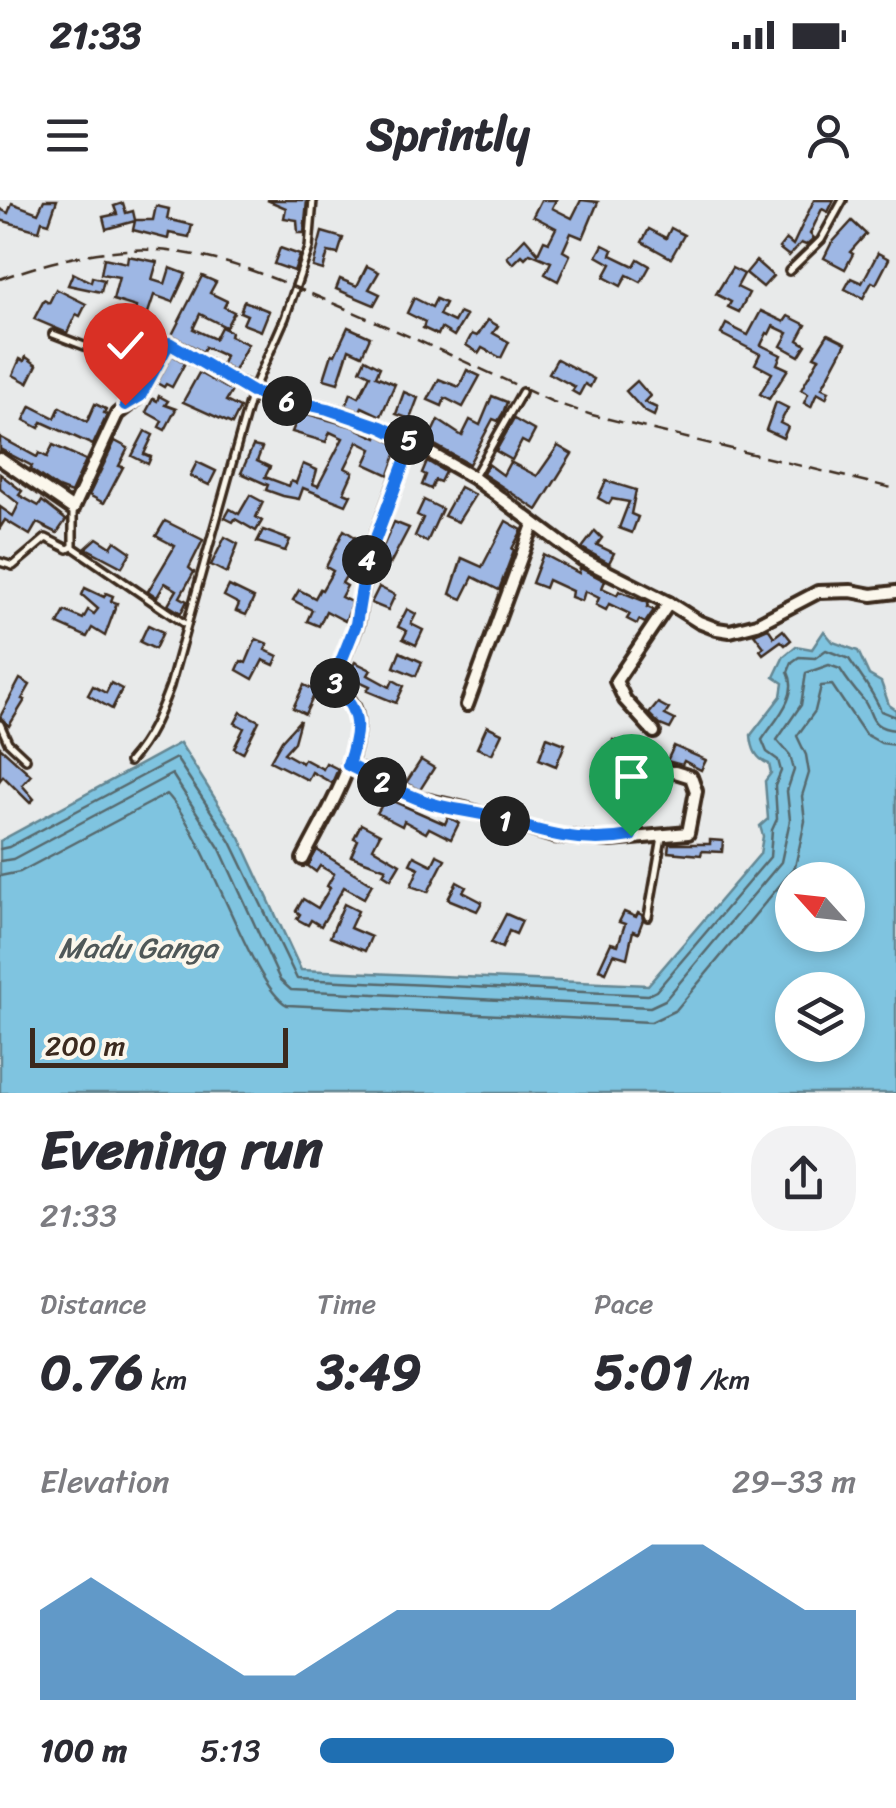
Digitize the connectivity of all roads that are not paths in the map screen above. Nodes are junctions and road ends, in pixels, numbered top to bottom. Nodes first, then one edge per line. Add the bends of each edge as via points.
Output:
1 (313, 200) edge
2 (842, 200) edge
3 (789, 270) dead end
4 (53, 334) dead end
5 (169, 343) junction
6 (252, 392) junction
7 (522, 392) dead end
8 (412, 442) junction
9 (0, 459) edge
10 (474, 478) junction
11 (72, 509) junction
12 (533, 525) junction
13 (73, 546) junction
14 (0, 562) edge
15 (896, 592) edge
16 (669, 603) junction
17 (186, 624) junction
18 (467, 705) dead end
19 (0, 724) edge
20 (654, 732) dead end
21 (26, 759) dead end
22 (129, 762) dead end
23 (348, 765) junction
24 (634, 772) dead end
25 (662, 836) junction
26 (303, 859) dead end
27 (648, 917) dead end

1 - 6 lane via 310,248
2 - 3 lane via 821,240
4 - 5 lane via 113,358 130,323
5 - 6 street
5 - 11 street via 140,396 117,414
6 - 8 street via 328,409
6 - 17 lane
7 - 10 lane
8 - 10 street
8 - 23 street via 366,564 356,624 334,679 356,711
9 - 11 street
10 - 12 street
11 - 13 lane
12 - 16 street via 582,560
12 - 18 street
13 - 14 lane via 46,538 13,566
13 - 17 lane
15 - 16 street via 818,592 730,631
16 - 20 street via 616,681
17 - 22 lane via 156,725
19 - 21 lane
23 - 25 street via 439,806 553,836
23 - 26 street
24 - 25 street via 675,772 694,780 690,831
25 - 27 lane

